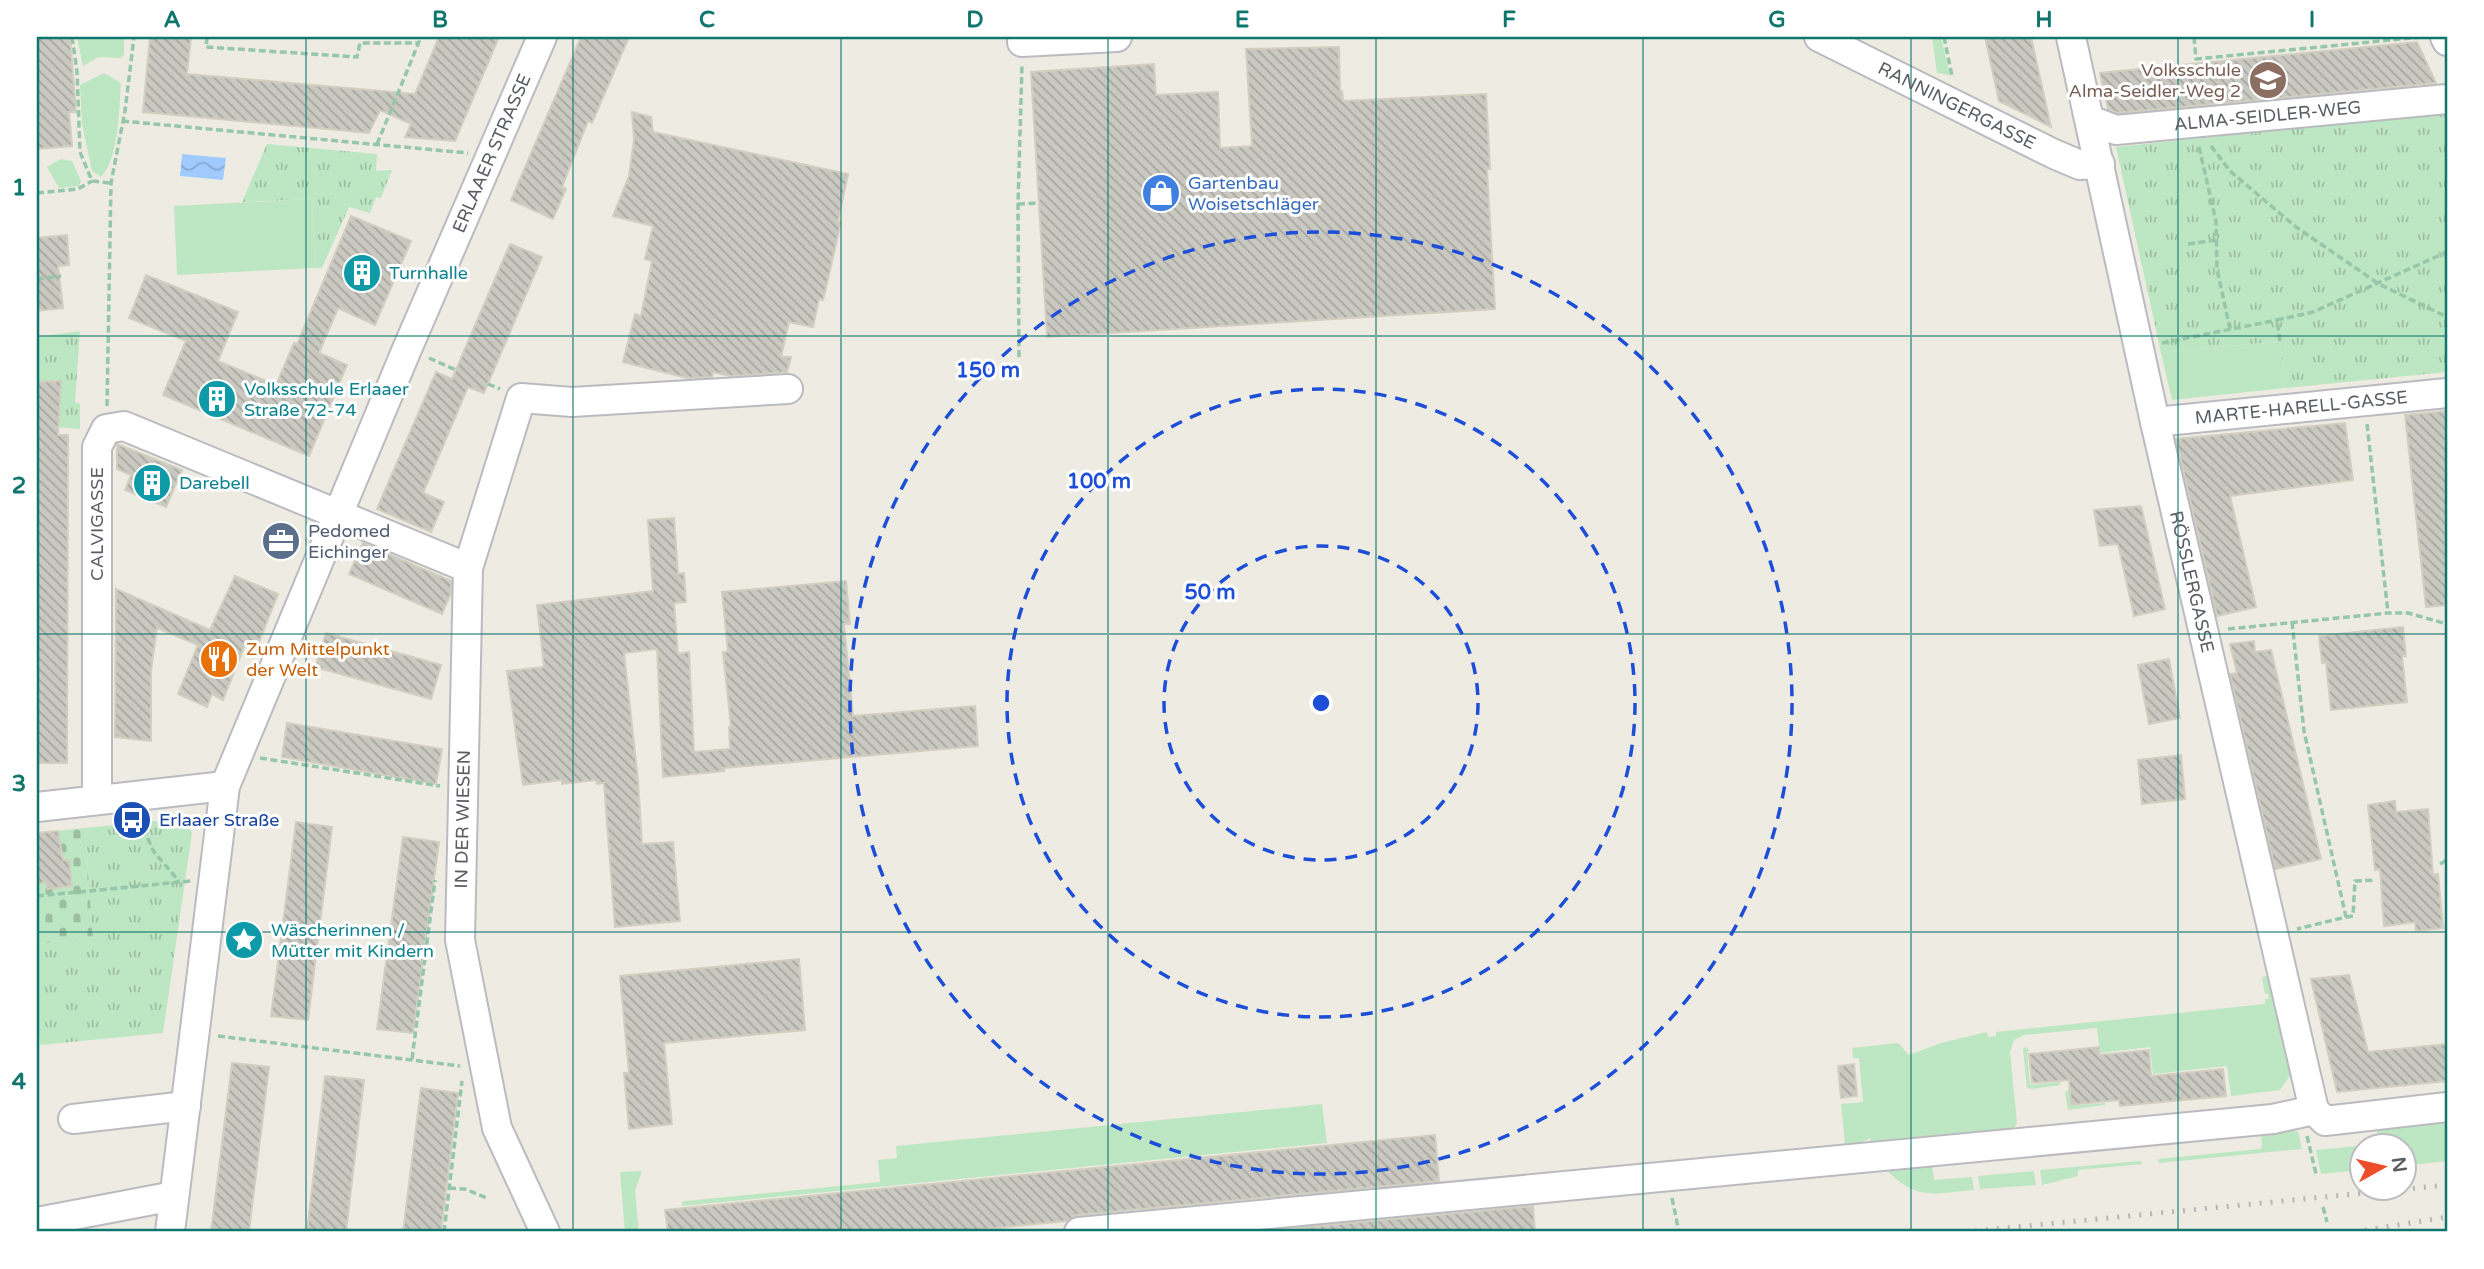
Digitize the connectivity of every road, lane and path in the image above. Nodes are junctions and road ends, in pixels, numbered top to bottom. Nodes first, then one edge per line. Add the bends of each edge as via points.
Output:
1 (72, 37) edge
2 (134, 37) edge
3 (207, 37) edge
4 (421, 37) edge
5 (542, 37) edge
6 (1117, 37) edge
7 (1819, 37) edge
8 (1944, 37) edge
9 (2071, 37) edge
10 (2194, 37) edge
11 (2426, 37) edge
12 (1022, 42) joint
13 (418, 43) junction
14 (2447, 99) edge
15 (1959, 106) junction
16 (2090, 120) junction
17 (122, 121) junction
18 (2194, 125) junction
19 (377, 144) junction
20 (491, 155) junction
21 (2099, 164) junction
22 (92, 181) junction
23 (111, 183) junction
24 (37, 193) edge
25 (1018, 204) junction
26 (1039, 204) dead end
27 (2216, 240) junction
28 (2188, 244) dead end
29 (2447, 252) edge
30 (61, 276) dead end
31 (37, 279) edge
32 (2379, 284) junction
33 (2447, 317) edge
34 (2277, 320) junction
35 (2230, 329) junction
36 (2280, 341) dead end
37 (2139, 348) junction
38 (1019, 358) dead end
39 (788, 388) dead end
40 (2447, 393) edge
41 (2364, 401) junction
42 (2155, 422) junction
43 (106, 429) junction
44 (338, 516) junction
45 (468, 568) junction
46 (2388, 613) junction
47 (2292, 622) junction
48 (2447, 624) edge
49 (2204, 632) junction
50 (239, 755) junction
51 (225, 786) junction
52 (462, 790) junction
53 (136, 796) junction
54 (97, 800) junction
55 (37, 807) edge
56 (2447, 860) edge
57 (2440, 864) dead end
58 (436, 870) dead end
59 (2375, 880) dead end
60 (179, 881) junction
61 (215, 881) junction
62 (37, 896) edge
63 (2346, 917) junction
64 (2274, 934) junction
65 (195, 1033) junction
66 (412, 1059) junction
67 (473, 1065) junction
68 (186, 1106) junction
69 (2447, 1107) edge
70 (2320, 1116) junction
71 (73, 1119) dead end
72 (1670, 1175) junction
73 (449, 1188) junction
74 (174, 1196) junction
75 (489, 1199) dead end
76 (2323, 1207) dead end
77 (37, 1222) edge
78 (2327, 1222) dead end
79 (170, 1232) edge
80 (444, 1232) edge
81 (545, 1232) edge
82 (1079, 1232) edge
83 (1679, 1232) edge

1 - 22 path via 80,152
2 - 17 path
3 - 13 path via 206,47 357,57 360,43
4 - 13 path
5 - 20 street, ERLAAER STRASSE
6 - 12 street
7 - 15 street, RANNINGERGASSE
8 - 15 path
9 - 16 street, RÖSSLERGASSE
10 - 11 path via 2196,59
12 - 25 path
13 - 19 path
14 - 18 street, ALMA-SEIDLER-WEG
15 - 21 street, RANNINGERGASSE via 2080,164
16 - 18 street, ALMA-SEIDLER-WEG via 2116,130
16 - 21 street, RÖSSLERGASSE
17 - 19 path
17 - 23 path
18 - 27 path via 2216,221
18 - 32 path via 2230,172 2296,227
19 - 20 path
20 - 44 street, ERLAAER STRASSE
21 - 37 street, RÖSSLERGASSE
22 - 23 path
22 - 24 path via 78,189
23 - 43 path
25 - 26 path
25 - 38 path
27 - 28 path
27 - 35 path via 2217,269
29 - 32 path
30 - 31 path
32 - 33 path
32 - 34 path via 2313,312
34 - 35 path
34 - 36 path
35 - 37 path
37 - 42 street, RÖSSLERGASSE
39 - 45 street, IN DER WIESEN via 572,402 521,398
40 - 41 street, MARTE-HARELL-GASSE
41 - 42 street, MARTE-HARELL-GASSE
41 - 46 path
42 - 49 street, RÖSSLERGASSE
43 - 44 street via 124,426
43 - 54 street, CALVIGASSE via 97,447
44 - 45 street
44 - 50 street, ERLAAER STRASSE
45 - 52 street, IN DER WIESEN
46 - 47 path
46 - 48 path
47 - 49 path
47 - 63 path via 2304,731
49 - 64 street, RÖSSLERGASSE
50 - 51 street, ERLAAER STRASSE
50 - 52 path
51 - 53 street
51 - 61 street, ERLAAER STRASSE
52 - 67 street, IN DER WIESEN via 460,940
53 - 54 street
53 - 60 path via 139,823 154,852
54 - 55 street
56 - 57 path
58 - 66 path
59 - 63 path via 2355,881 2353,916
60 - 61 path
60 - 62 path
61 - 65 street, ERLAAER STRASSE
63 - 64 path
64 - 70 street, RÖSSLERGASSE
65 - 66 path
65 - 68 street, ERLAAER STRASSE
66 - 67 path
67 - 73 path
67 - 81 street, IN DER WIESEN
68 - 71 street
68 - 74 street, ERLAAER STRASSE
69 - 70 street
70 - 72 street
72 - 82 street
72 - 83 path
73 - 75 path
73 - 80 path
74 - 77 street
74 - 79 street, ERLAAER STRASSE
76 - 78 path

